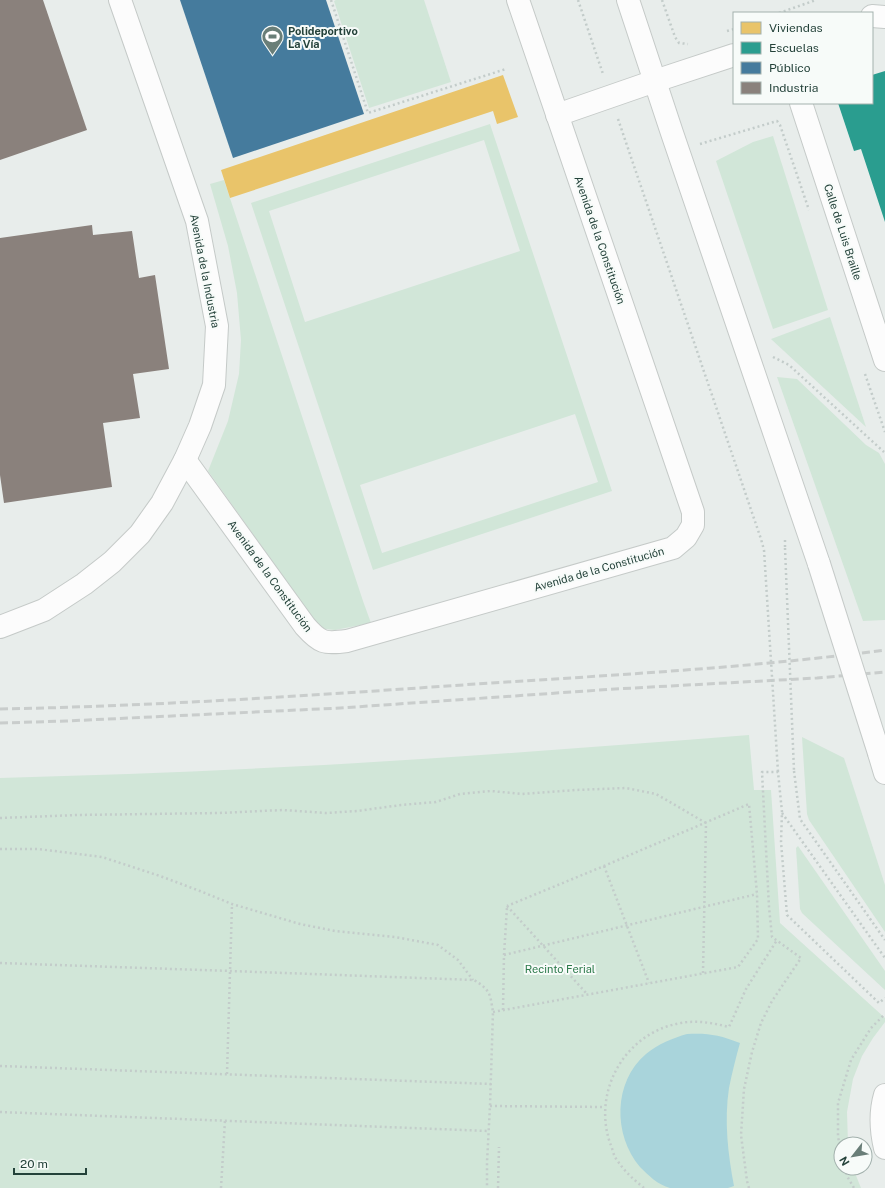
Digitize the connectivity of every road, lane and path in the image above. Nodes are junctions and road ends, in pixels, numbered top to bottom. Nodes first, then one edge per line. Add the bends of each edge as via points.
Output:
1 (120, 0) edge
2 (331, 0) edge
3 (518, 0) edge
4 (578, 0) edge
5 (628, 0) edge
6 (662, 0) edge
7 (816, 0) edge
8 (782, 12) edge
9 (873, 16) edge
10 (885, 17) edge
11 (733, 29) edge
12 (726, 31) dead end
13 (694, 42) dead end
14 (733, 55) edge
15 (506, 69) dead end
16 (655, 81) junction
17 (610, 96) junction
18 (800, 104) edge
19 (557, 115) junction
20 (693, 146) dead end
21 (811, 215) dead end
22 (772, 356) dead end
23 (885, 360) edge
24 (864, 372) dead end
25 (885, 432) edge
26 (884, 452) dead end
27 (185, 460) junction
28 (785, 548) dead end
29 (0, 627) edge
30 (778, 772) junction
31 (885, 773) edge
32 (782, 812) junction
33 (0, 818) edge
34 (706, 823) junction
35 (0, 849) edge
36 (604, 866) junction
37 (757, 894) junction
38 (232, 904) junction
39 (507, 906) junction
40 (704, 907) junction
41 (627, 925) junction
42 (777, 940) junction
43 (885, 940) edge
44 (543, 946) junction
45 (504, 955) junction
46 (885, 958) edge
47 (0, 963) edge
48 (231, 971) junction
49 (703, 973) junction
50 (474, 980) junction
51 (649, 983) junction
52 (588, 995) junction
53 (885, 998) edge
54 (503, 1010) junction
55 (493, 1012) junction
56 (885, 1014) edge
57 (0, 1066) edge
58 (227, 1074) junction
59 (491, 1084) junction
60 (885, 1095) edge
61 (490, 1106) junction
62 (605, 1107) junction
63 (0, 1112) edge
64 (225, 1120) junction
65 (489, 1130) junction
66 (838, 1136) edge
67 (499, 1147) dead end
68 (885, 1148) edge
69 (847, 1176) edge
70 (221, 1188) edge
71 (487, 1188) edge
72 (498, 1188) edge
73 (644, 1188) edge
74 (749, 1188) edge
75 (854, 1188) edge

1 - 27 street, Avenida de la Industria via 197,221 217,326 214,385
2 - 15 path via 368,113
3 - 19 street, Avenida de la Constitución
4 - 17 path
5 - 16 street
6 - 13 path via 679,43
7 - 8 path
9 - 10 street
11 - 12 path
14 - 16 street
16 - 17 street
16 - 31 street, bridge via 819,564
17 - 19 street
17 - 30 path, bridge via 764,550
18 - 23 street, Calle de Luis Braille
19 - 27 street, Avenida de la Constitución via 693,512 693,525 686,538 673,548 347,641 329,643 315,637 305,626
20 - 21 path via 777,121
22 - 26 path via 789,365
24 - 25 path
27 - 29 street, Avenida de la Industria via 162,503 140,534 112,562 44,610
28 - 43 path, bridge via 794,771 800,819
30 - 32 path
30 - 42 path via 762,772 769,907 772,937
32 - 46 path
32 - 53 path via 781,842 787,915 879,1003
33 - 34 path via 283,810 326,813 436,802 460,794 491,790 522,794 626,788 656,794
34 - 36 path
34 - 37 path via 749,804
34 - 40 path
35 - 38 path via 38,849 102,857
36 - 39 path
36 - 41 path
37 - 40 path
37 - 49 path via 758,939 738,967
38 - 48 path
38 - 50 path via 300,924 335,931 395,937 438,945 458,960
39 - 44 path
39 - 45 path
40 - 41 path
40 - 49 path
41 - 44 path
41 - 51 path
42 - 62 path via 746,989 729,1027 699,1022 681,1023 657,1030 637,1043 621,1061 610,1083
42 - 74 path via 801,958 772,1001 761,1023 752,1052 744,1088 741,1135
44 - 45 path
44 - 52 path
45 - 54 path
47 - 48 path
48 - 50 path
48 - 58 path
49 - 51 path
50 - 55 path via 485,987 491,997
51 - 52 path
52 - 54 path
54 - 55 path
55 - 59 path
56 - 66 path via 871,1028 851,1060 838,1103
57 - 58 path
58 - 59 path
59 - 61 path
60 - 68 street via 882,1121
61 - 62 path
61 - 65 path
62 - 73 path via 607,1132 615,1156 630,1177
63 - 64 path
64 - 65 path
64 - 70 path
65 - 71 path
67 - 72 path
69 - 75 path

